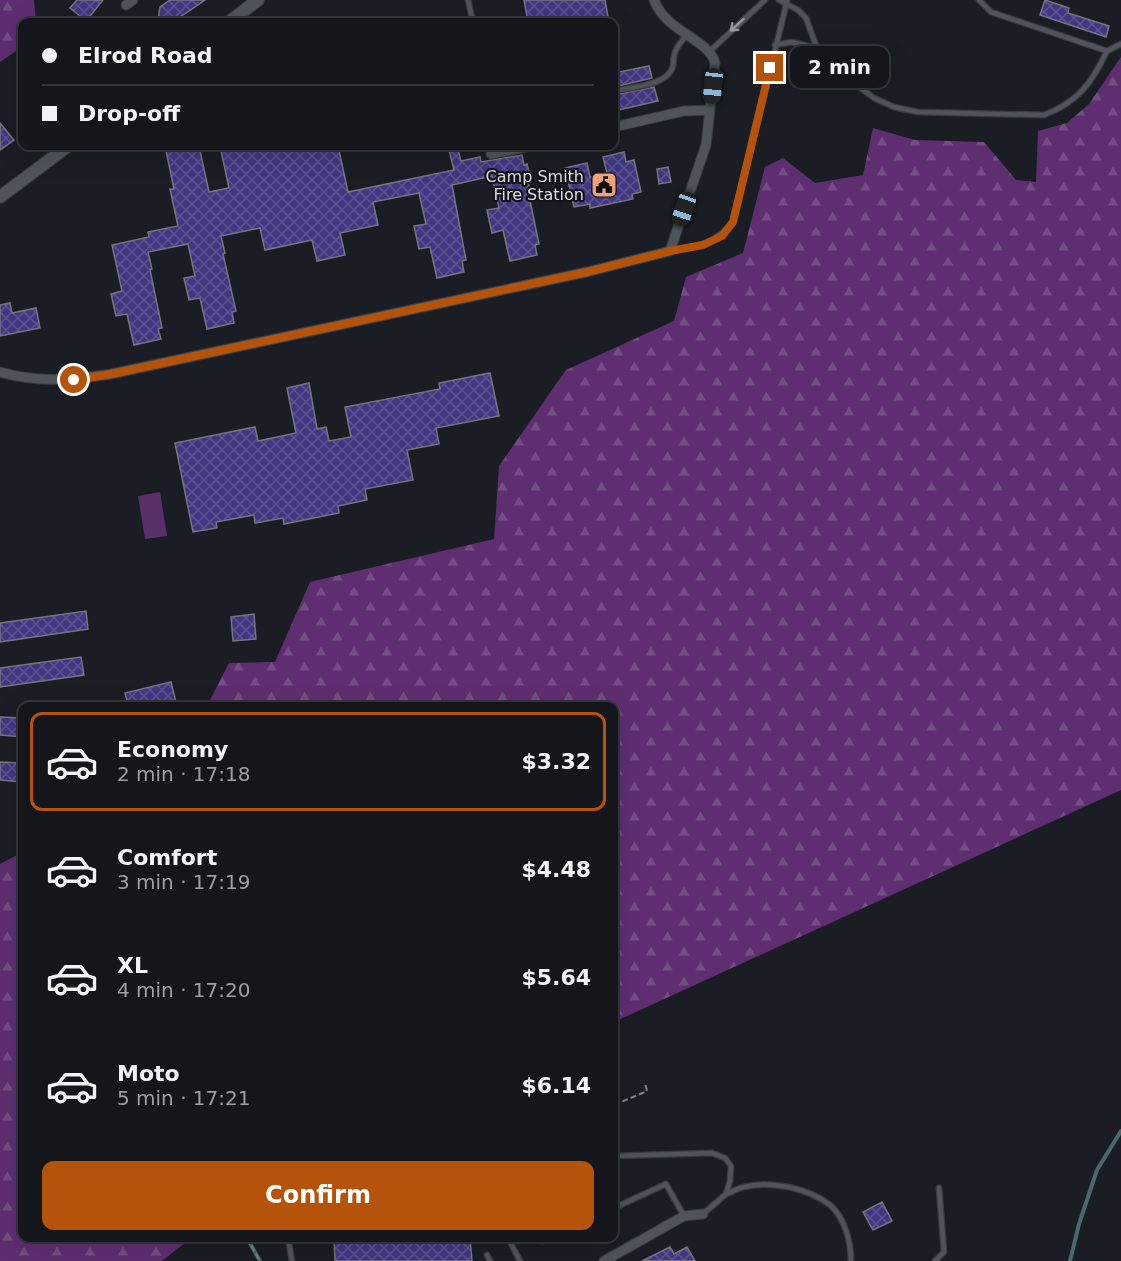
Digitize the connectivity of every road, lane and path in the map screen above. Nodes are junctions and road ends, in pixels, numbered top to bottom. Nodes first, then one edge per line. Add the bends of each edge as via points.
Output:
1 (258, 0) edge
2 (468, 0) edge
3 (654, 0) edge
4 (765, 0) edge
5 (779, 0) edge
6 (979, 0) edge
7 (786, 1) edge
8 (234, 18) edge
9 (472, 18) edge
10 (687, 36) junction
11 (1121, 44) edge
12 (775, 45) junction
13 (816, 48) junction
14 (710, 51) junction
15 (1107, 51) junction
16 (618, 90) edge
17 (710, 110) junction
18 (618, 126) edge
19 (63, 150) edge
20 (511, 150) edge
21 (491, 154) dead end
22 (0, 197) edge
23 (670, 251) junction
24 (0, 372) edge
25 (645, 1083) dead end
26 (618, 1103) edge
27 (618, 1156) edge
28 (939, 1188) dead end
29 (726, 1194) junction
30 (618, 1206) edge
31 (703, 1214) joint
32 (684, 1216) junction
33 (249, 1242) edge
34 (289, 1242) edge
35 (510, 1242) edge
36 (487, 1255) dead end
37 (260, 1261) edge
38 (292, 1261) edge
39 (490, 1261) edge
40 (520, 1261) edge
41 (604, 1261) edge
42 (851, 1261) edge
43 (935, 1261) edge

1 - 8 street
2 - 9 lane
3 - 10 street via 662,14
4 -> 14 lane
5 - 7 lane
6 - 15 lane via 991,12
7 - 12 lane
7 - 13 lane via 806,18
10 - 14 street
10 - 16 lane via 678,46 666,77
11 - 15 lane
12 - 13 lane via 792,42
12 - 23 lane via 733,222 722,236 703,245
13 - 15 lane via 821,58 874,98 894,107 999,115 1044,115 1060,109 1095,76
14 - 17 street via 715,63
17 - 18 street via 684,111
17 - 23 street via 706,145
19 - 22 street
20 - 21 street
23 - 24 street via 111,374 39,380
25 - 26 path via 647,1091
27 - 29 lane via 712,1154 725,1158 731,1166
28 - 43 lane via 944,1252
29 - 31 lane
29 - 42 lane via 744,1187 784,1186 831,1206 843,1223
30 - 32 lane via 666,1184
31 - 32 street
32 - 41 street
33 - 37 path
34 - 38 lane
35 - 40 lane
36 - 39 lane

